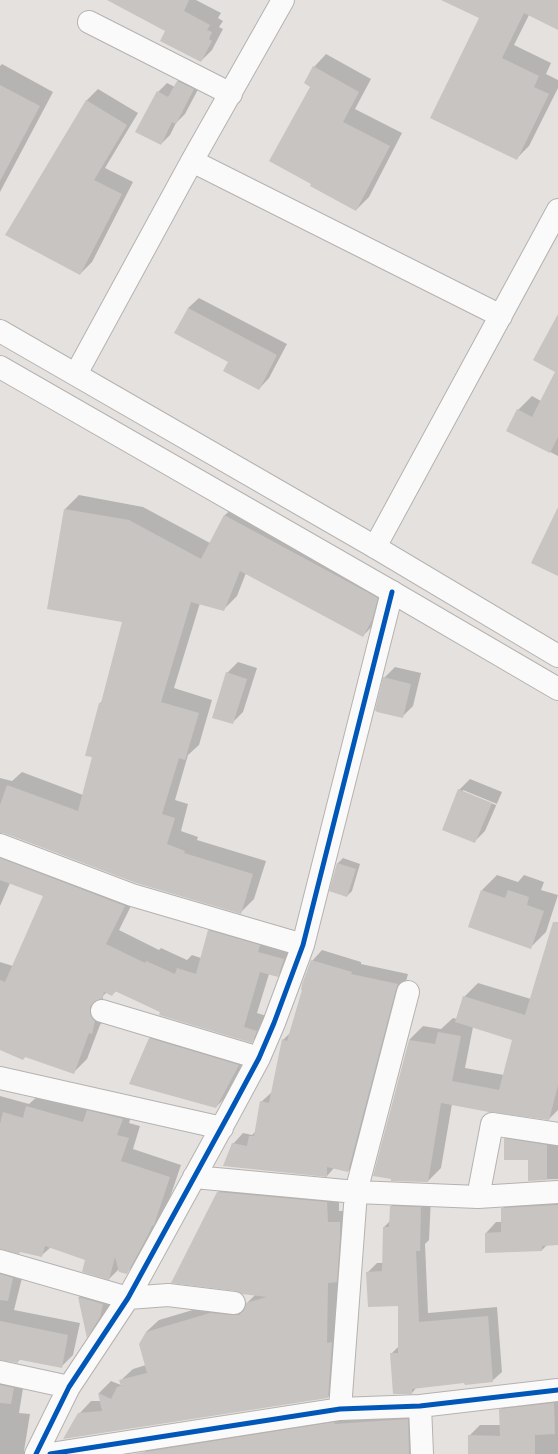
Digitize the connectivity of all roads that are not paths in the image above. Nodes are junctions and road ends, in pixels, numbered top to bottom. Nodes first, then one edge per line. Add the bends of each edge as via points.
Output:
1 (283, 0) edge
2 (89, 22) dead end
3 (231, 94) junction
4 (192, 161) junction
5 (558, 210) edge
6 (502, 316) junction
7 (0, 331) edge
8 (0, 367) edge
9 (76, 374) junction
10 (376, 547) junction
11 (392, 592) junction
12 (558, 656) edge
13 (558, 689) edge
14 (0, 845) edge
15 (303, 945) junction
16 (408, 992) dead end
17 (102, 1011) dead end
18 (259, 1058) junction
19 (0, 1078) edge
20 (222, 1128) junction
21 (558, 1134) edge
22 (194, 1177) junction
23 (356, 1192) junction
24 (558, 1192) edge
25 (478, 1197) junction
26 (0, 1261) edge
27 (128, 1298) junction
28 (234, 1303) dead end
29 (0, 1372) edge
30 (69, 1387) junction
31 (558, 1390) edge
32 (420, 1406) junction
33 (340, 1408) junction
34 (36, 1454) edge
35 (50, 1454) edge
36 (422, 1454) edge

1 - 3 street
2 - 3 street
3 - 4 street
4 - 6 street
4 - 9 street
5 - 6 street
6 - 10 street
7 - 9 street
8 - 11 street
9 - 10 street
10 - 12 street
11 - 13 street
11 - 15 street
14 - 15 street via 132,895
15 - 18 street
16 - 23 street
17 - 18 street
18 - 20 street
19 - 20 street
20 - 22 street
21 - 25 street via 492,1124
22 - 23 street
22 - 27 street
23 - 25 street
23 - 33 street
24 - 25 street
26 - 27 street
27 - 28 street via 168,1295
27 - 30 street
29 - 30 street
30 - 34 street
31 - 32 street
32 - 33 street
32 - 36 street
33 - 35 street

